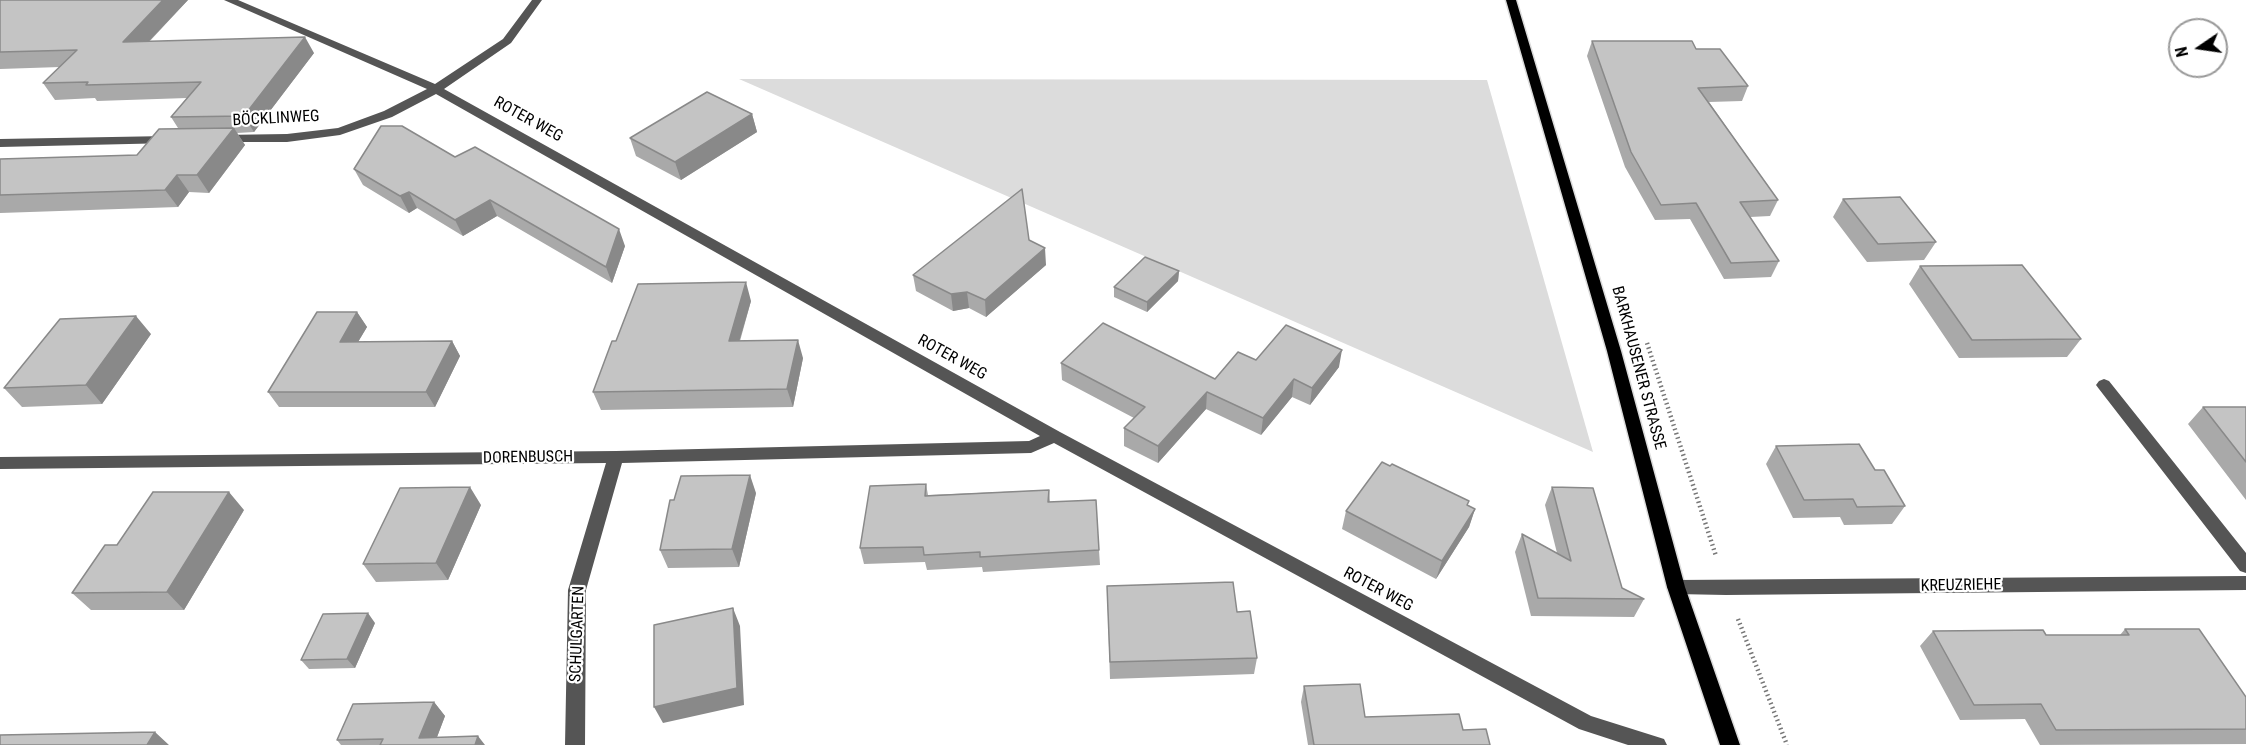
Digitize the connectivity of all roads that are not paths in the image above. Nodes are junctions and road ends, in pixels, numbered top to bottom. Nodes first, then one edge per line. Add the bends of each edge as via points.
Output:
1 (229, 0) edge
2 (537, 0) edge
3 (1511, 0) edge
4 (436, 89) junction
5 (215, 139) edge
6 (179, 140) edge
7 (0, 143) edge
8 (2104, 385) dead end
9 (1054, 435) junction
10 (615, 457) junction
11 (0, 463) edge
12 (2246, 566) edge
13 (2246, 583) edge
14 (1676, 587) junction
15 (574, 745) edge
16 (1657, 745) edge
17 (1732, 745) edge

1 - 4 street, ROTER WEG
2 - 4 street, BÖCKLINWEG via 507,41
3 - 14 main road, BARKHAUSENER STRASSE via 1614,351
4 - 5 street, BÖCKLINWEG via 388,114 340,131 287,138
4 - 9 street, ROTER WEG
6 - 7 street
8 - 12 street
9 - 10 street, DORENBUSCH via 1031,447
9 - 16 street, ROTER WEG via 1586,723
10 - 11 street, DORENBUSCH
10 - 15 street, SCHULGARTEN via 577,590
13 - 14 street, KREUZRIEHE
14 - 17 main road, BARKHAUSENER STRASSE

